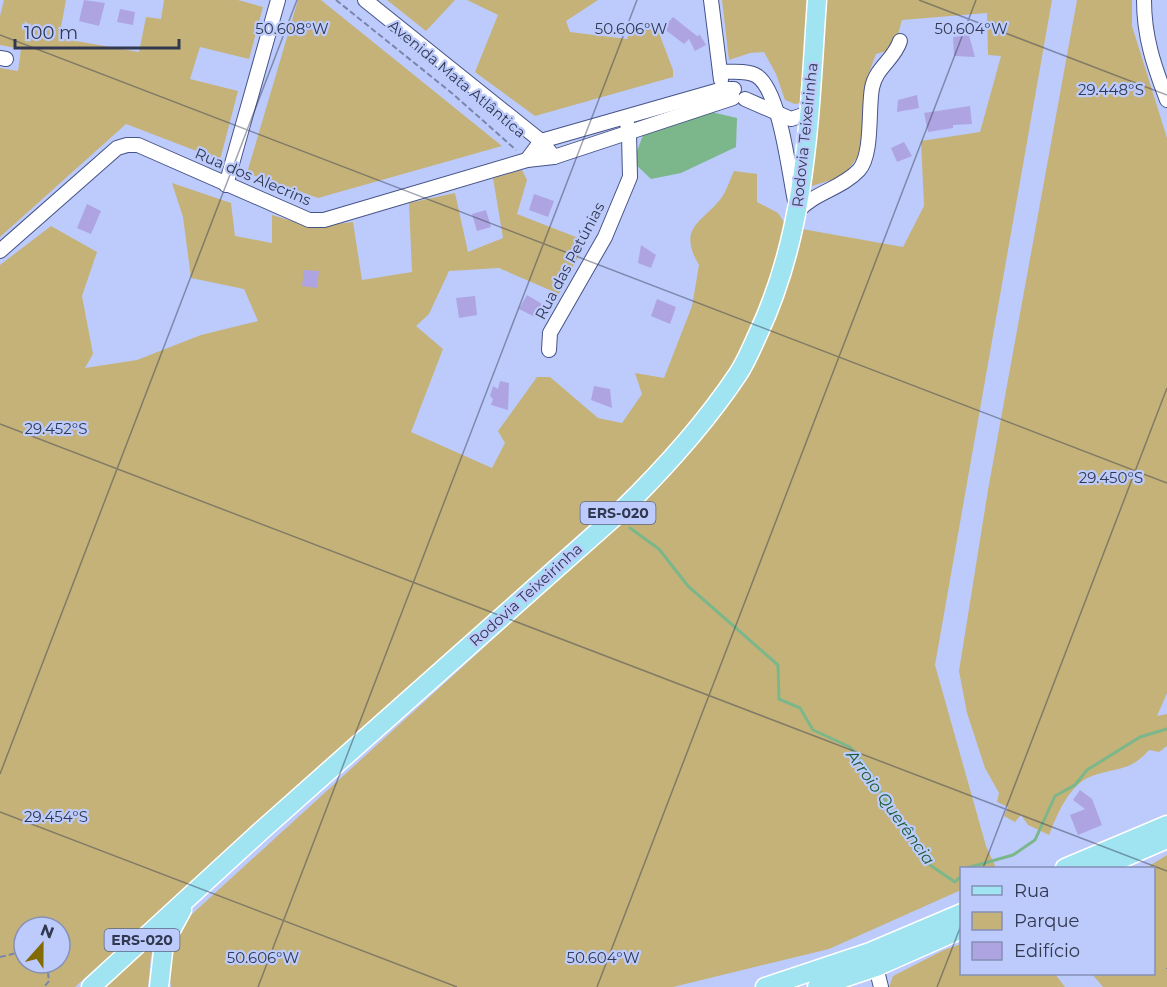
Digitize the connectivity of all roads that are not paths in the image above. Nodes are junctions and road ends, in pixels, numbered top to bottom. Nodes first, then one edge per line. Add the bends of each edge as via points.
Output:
1 (278, 0) edge
2 (365, 0) edge
3 (711, 0) edge
4 (817, 0) edge
5 (1144, 0) edge
6 (900, 41) dead end
7 (720, 72) junction
8 (738, 96) junction
9 (1167, 100) edge
10 (778, 113) junction
11 (809, 113) junction
12 (626, 118) junction
13 (629, 134) junction
14 (541, 141) junction
15 (554, 157) junction
16 (527, 160) junction
17 (226, 185) junction
18 (798, 212) junction
19 (0, 251) edge
20 (549, 350) dead end
21 (1167, 825) edge
22 (1167, 839) edge
23 (1067, 867) edge
24 (1102, 867) edge
25 (192, 893) junction
26 (960, 914) edge
27 (960, 930) edge
28 (876, 967) junction
29 (91, 987) edge
30 (159, 987) edge
31 (765, 987) edge
32 (817, 987) edge
33 (881, 987) edge

1 - 17 street
2 - 14 street, Avenida Mata Atlântica
3 - 7 street
4 - 11 main road, Rodovia Teixeirinha / ERS-020
5 - 9 street via 1149,54
6 - 18 street via 896,54 879,70 873,86 866,158 861,168 842,184 809,199
7 - 8 street
7 - 10 street via 756,75
8 - 10 street
8 - 12 street, Avenida Mata Atlântica
8 - 13 street
10 - 11 street via 791,119
10 - 18 street
11 - 18 main road, Rodovia Teixeirinha / ERS-020
12 - 13 street, Rua das Petúnias
12 - 14 street, Avenida Mata Atlântica
13 - 15 street
13 - 20 street, Rua das Petúnias via 630,177 605,237 550,333
14 - 15 street, Avenida Mata Atlântica
14 - 16 street
15 - 16 street, Rua dos Alecrins
16 - 17 street, Rua dos Alecrins via 324,220 309,220
17 - 19 street, Rua dos Alecrins via 138,145 127,145 117,148
18 - 25 main road, Rodovia Teixeirinha / ERS-020 via 784,270 739,373 671,462 620,512
21 - 23 main road
22 - 24 main road
25 - 29 main road, Rodovia Teixeirinha / ERS-020
25 - 30 main road via 164,943
26 - 31 main road via 870,952
27 - 28 main road
28 - 32 main road
28 - 33 street

